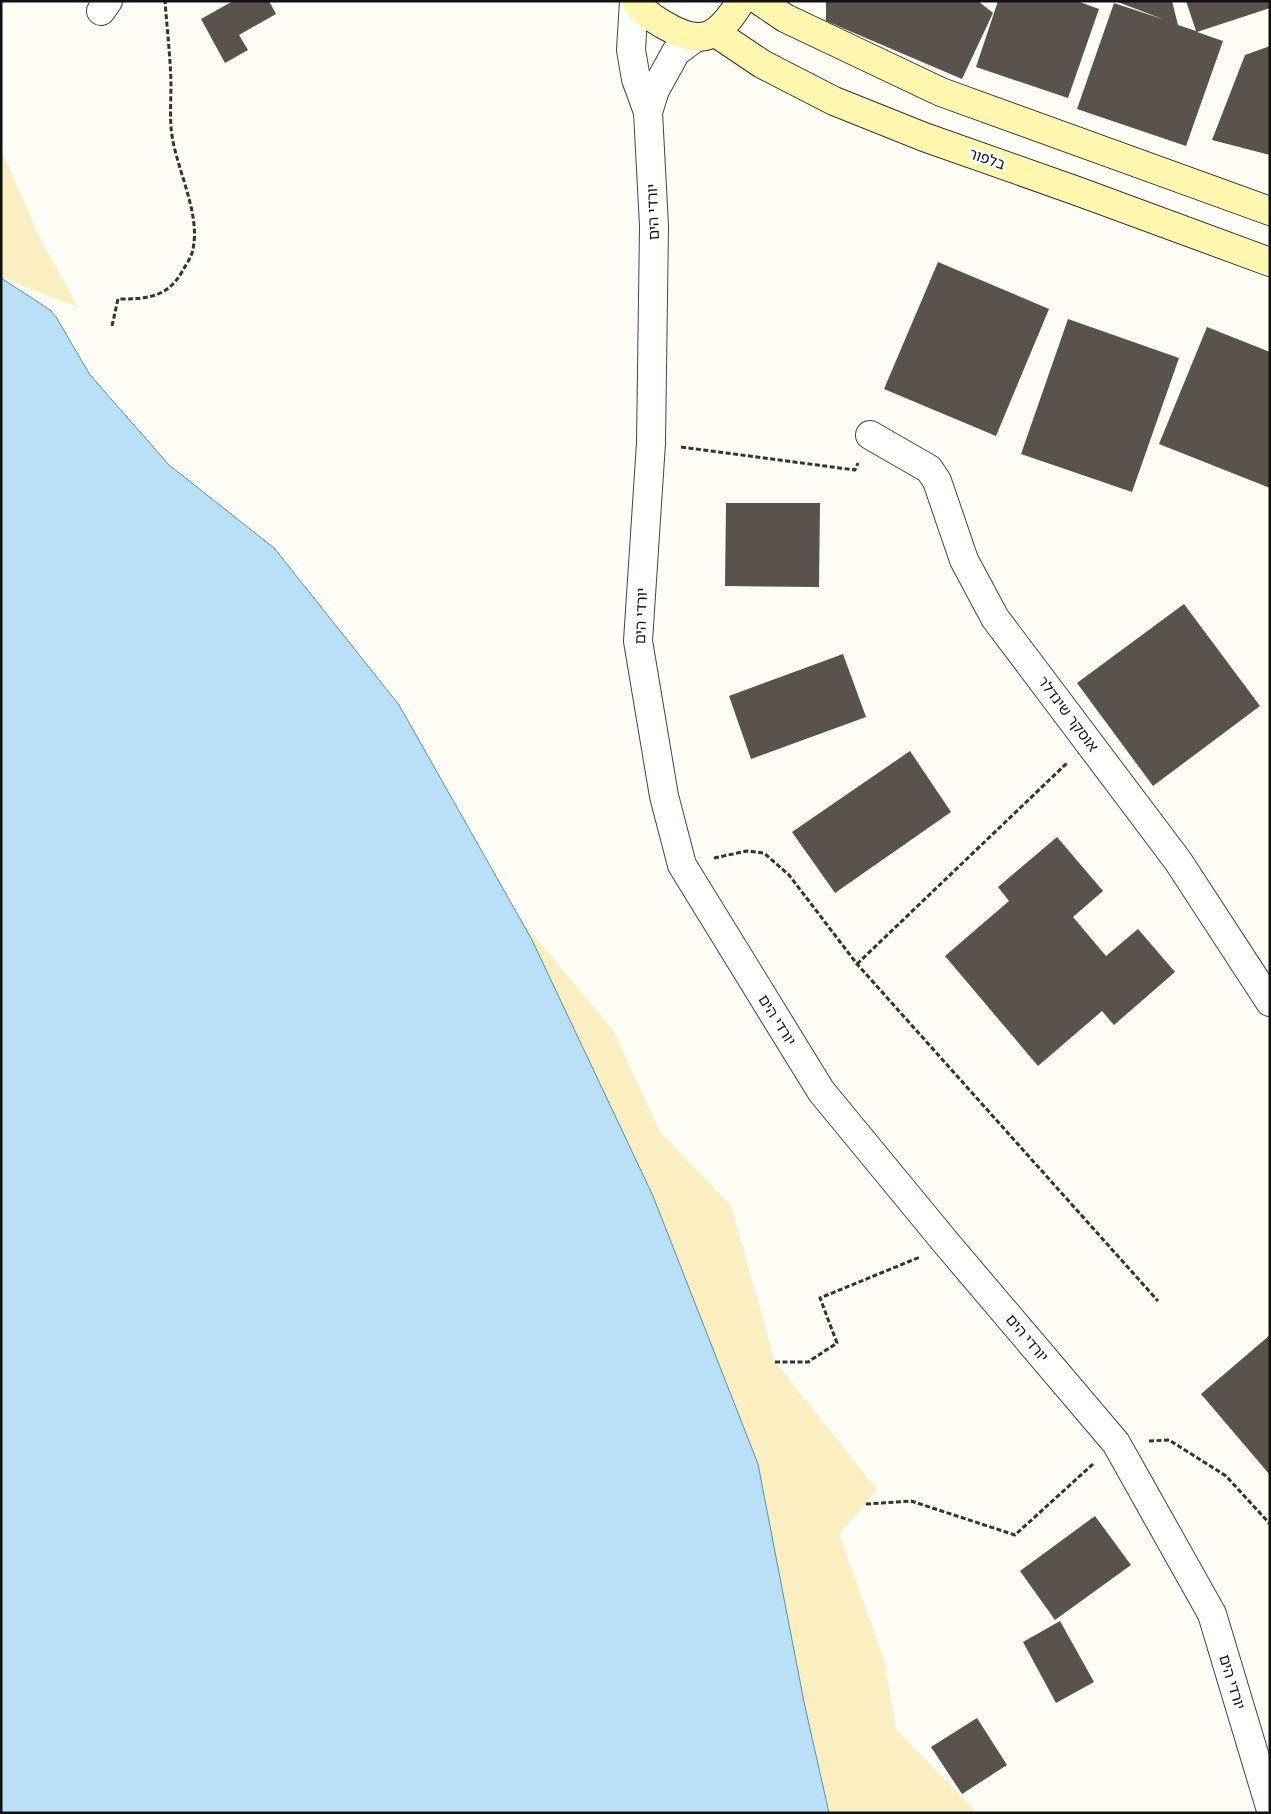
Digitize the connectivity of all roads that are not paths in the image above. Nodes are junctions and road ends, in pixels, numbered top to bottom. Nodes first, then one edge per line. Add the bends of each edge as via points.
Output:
1 (635, 1) edge
2 (741, 1) edge
3 (760, 1) edge
4 (705, 35) junction
5 (648, 112) junction
6 (1270, 211) edge
7 (1270, 262) edge
8 (870, 435) road end
9 (1270, 1002) edge
10 (1270, 1807) edge

1 - 4 street, בלפור via 674,31
1 - 5 street, יורדי הים via 631,50 636,78
2 - 4 street via 730,19
3 - 6 street via 785,18 941,92
4 - 5 street, יורדי הים via 676,52 655,90
4 - 7 street, בלפור via 843,104 924,138
5 - 10 street, יורדי הים via 654,226 651,443 638,641 664,796 682,865 821,1091 1116,1443 1212,1614
8 - 9 street, אוסקר שינדלר via 929,469 937,482 964,560 995,618 1178,860

